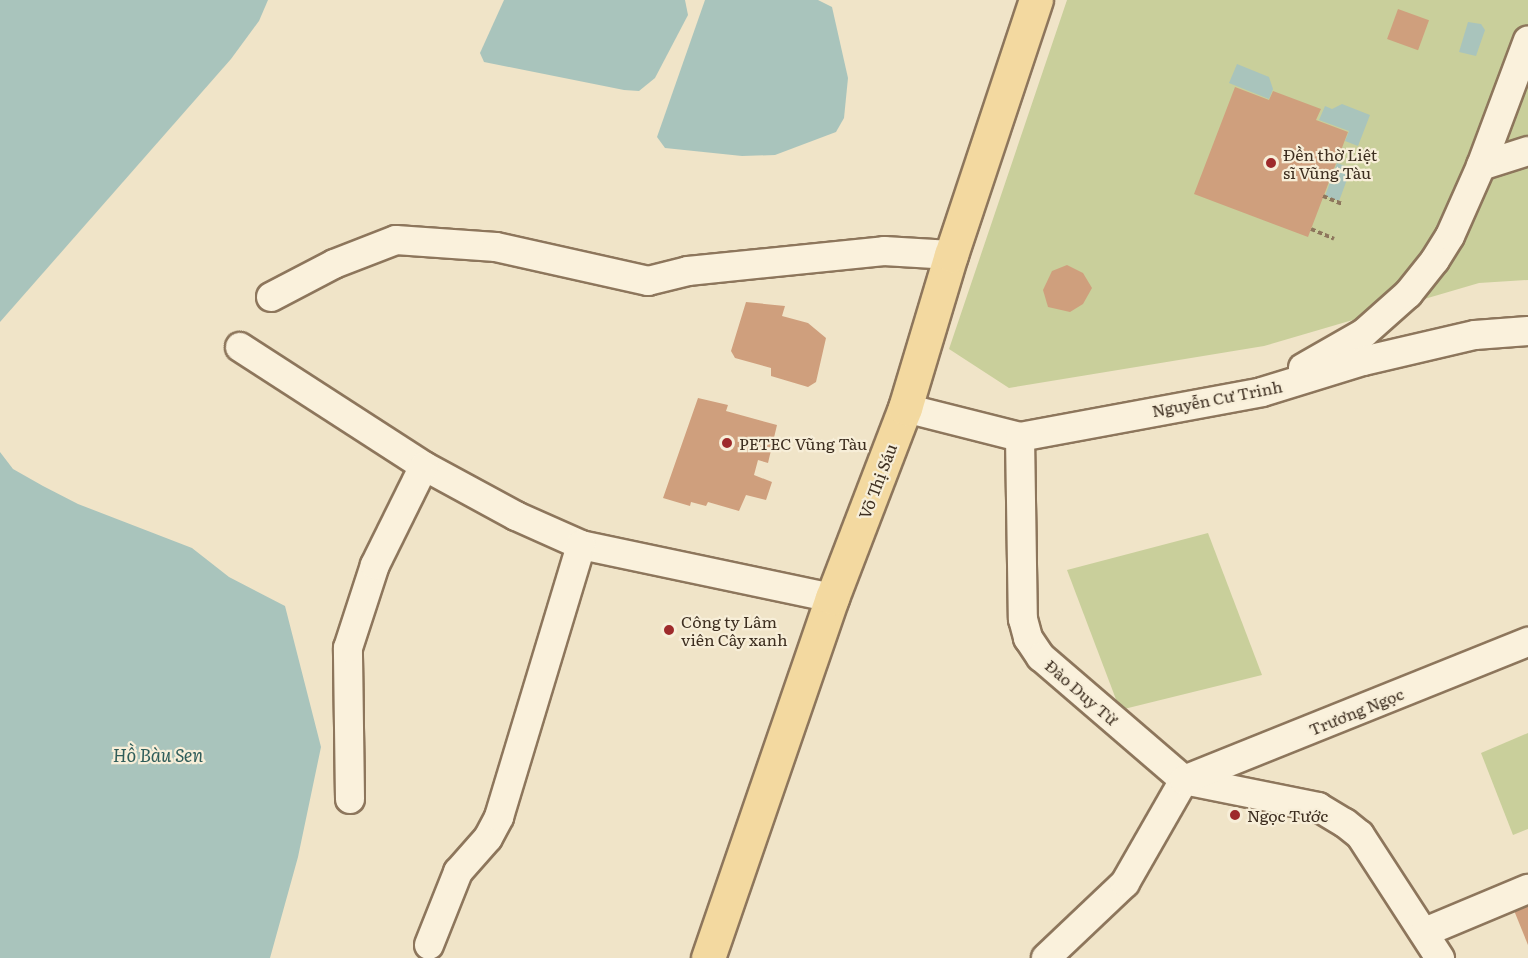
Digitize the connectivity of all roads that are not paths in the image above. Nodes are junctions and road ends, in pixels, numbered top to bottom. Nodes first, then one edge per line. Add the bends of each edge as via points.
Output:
1 (1036, 0) edge
2 (1528, 40) edge
3 (1528, 151) edge
4 (1481, 166) junction
5 (951, 255) junction
6 (271, 297) dead end
7 (1528, 331) edge
8 (240, 347) dead end
9 (1262, 392) junction
10 (905, 408) junction
11 (1020, 437) junction
12 (424, 465) junction
13 (581, 546) junction
14 (832, 598) junction
15 (1528, 642) edge
16 (1184, 780) junction
17 (350, 799) dead end
18 (1528, 889) edge
19 (1425, 932) junction
20 (429, 945) dead end
21 (708, 958) edge
22 (1046, 958) edge
23 (1440, 958) edge

1 - 5 main road, Võ Thị Sáu
2 - 4 street
3 - 4 street
4 - 9 street via 1450,236 1408,294 1364,333
5 - 6 street via 884,251 687,272 648,281 496,247 396,240 334,264
5 - 10 main road, Võ Thị Sáu
7 - 9 street, Nguyễn Cư Trinh via 1464,337
8 - 12 street
9 - 11 street, Nguyễn Cư Trinh
10 - 11 street, Nguyễn Cư Trinh
10 - 14 main road, Võ Thị Sáu
11 - 16 street, Đào Duy Từ via 1023,619 1028,638 1041,657
12 - 13 street via 516,516
12 - 17 street via 375,565 348,648
13 - 14 street
13 - 20 street via 499,817 488,838 458,872
14 - 21 main road, Võ Thị Sáu
15 - 16 street, Trương Ngọc
16 - 19 street, Đào Duy Từ via 1318,807 1345,823 1360,835
16 - 22 street via 1125,883
18 - 19 street
19 - 23 street, Đào Duy Từ

